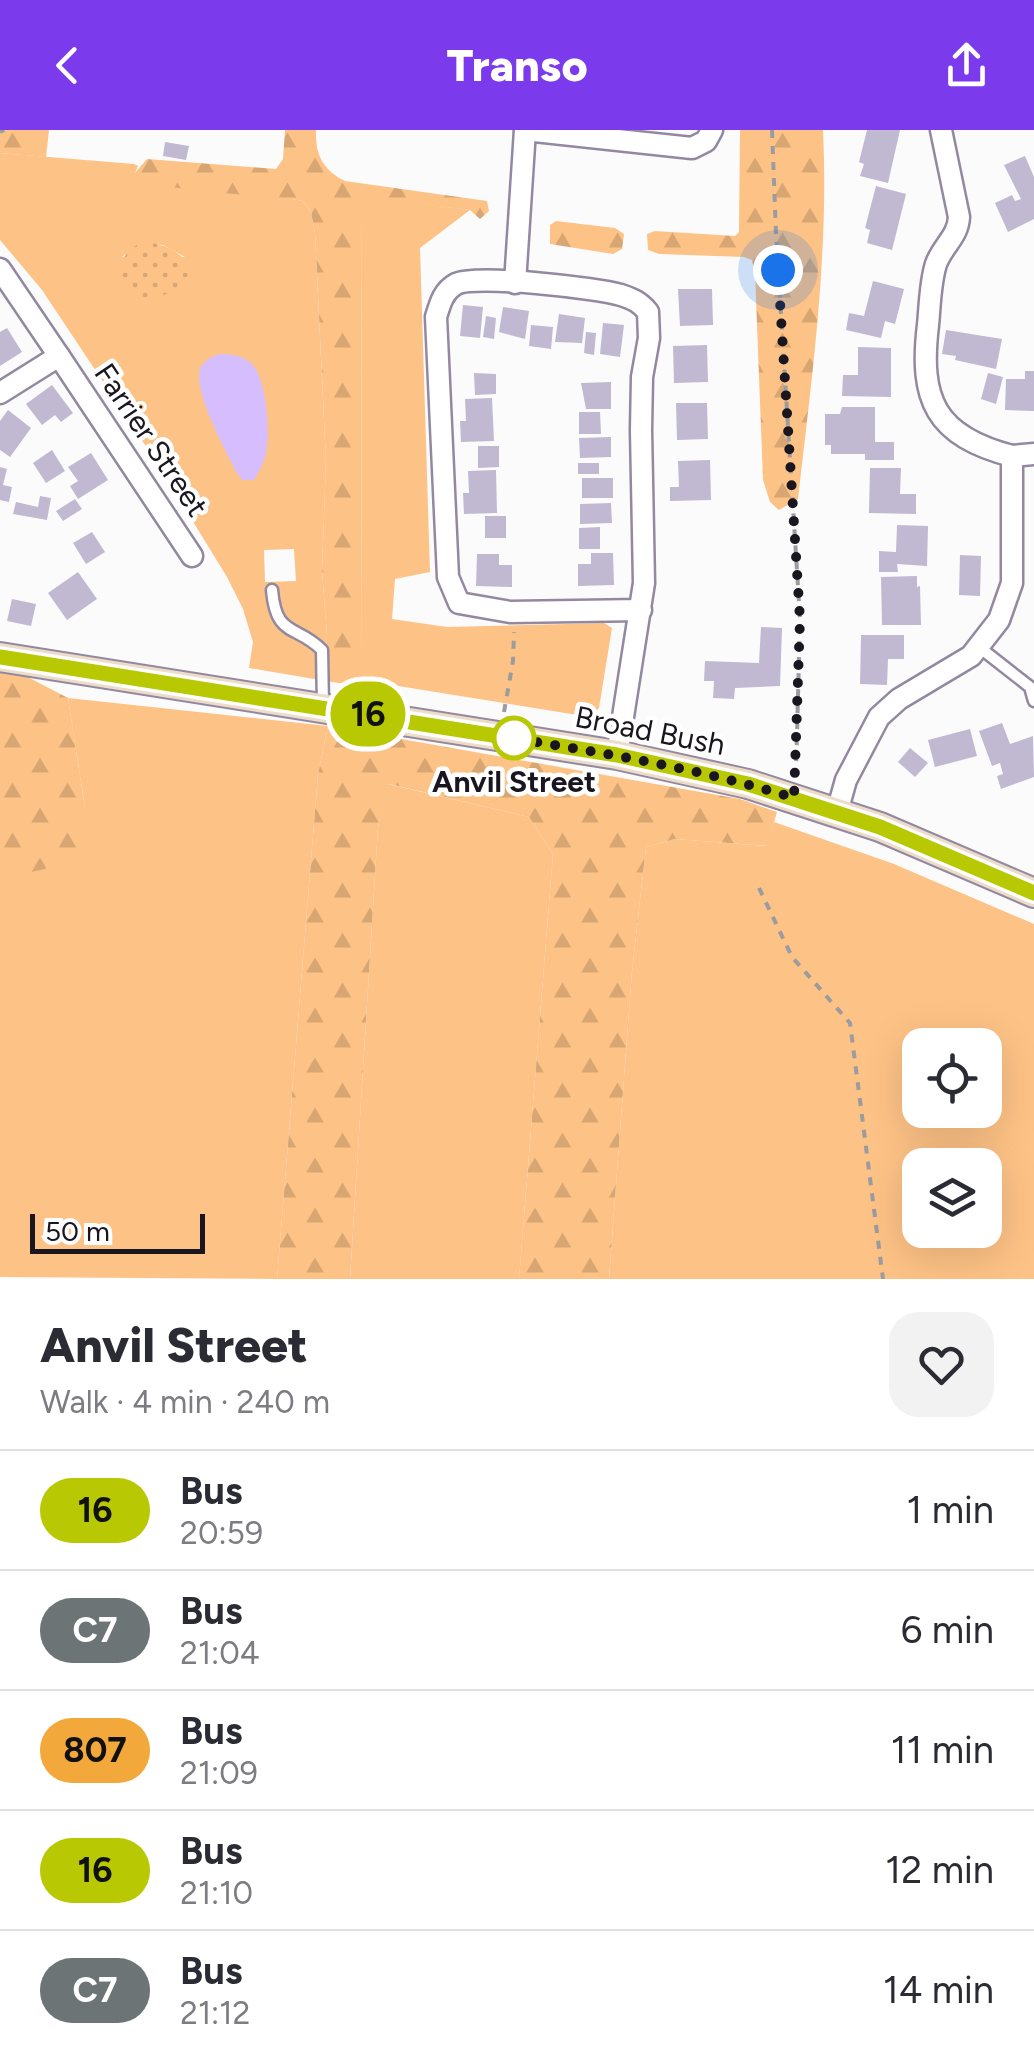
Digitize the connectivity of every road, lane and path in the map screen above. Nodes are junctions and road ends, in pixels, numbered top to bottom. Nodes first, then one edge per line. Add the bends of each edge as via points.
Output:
1 (525, 130) edge
2 (712, 130) edge
3 (772, 130) edge
4 (941, 130) edge
5 (0, 269) edge
6 (515, 283) junction
7 (59, 356) junction
8 (0, 394) edge
9 (1034, 454) edge
10 (1012, 456) junction
11 (192, 556) dead end
12 (272, 590) dead end
13 (640, 610) junction
14 (514, 612) junction
15 (979, 647) junction
16 (0, 657) edge
17 (1034, 701) edge
18 (323, 707) junction
19 (499, 736) junction
20 (617, 755) junction
21 (794, 798) junction
22 (837, 812) junction
23 (759, 888) dead end
24 (1034, 894) edge
25 (884, 1279) edge

1 - 2 street via 692,148
1 - 6 street
3 - 21 path via 800,619
4 - 10 street via 958,230 934,272 926,386 944,421 980,446
5 - 7 street, Farrier Street
6 - 13 street via 600,290 648,312
6 - 14 street via 452,286 436,317 448,577 459,603
7 - 8 street, Farrier Street
7 - 11 street, Farrier Street
9 - 10 street
10 - 15 street via 1012,583 999,620
12 - 18 lane via 278,618 290,633 322,650
13 - 14 street
13 - 20 street
14 - 19 path via 513,662
15 - 17 lane via 1030,687
15 - 22 street via 888,707 860,751
16 - 18 main road, Broad Bush
18 - 19 main road, Broad Bush
19 - 20 main road, Broad Bush
20 - 21 main road, Broad Bush
21 - 22 main road, Broad Bush
22 - 24 main road, Broad Bush
23 - 25 path via 792,957 850,1023

